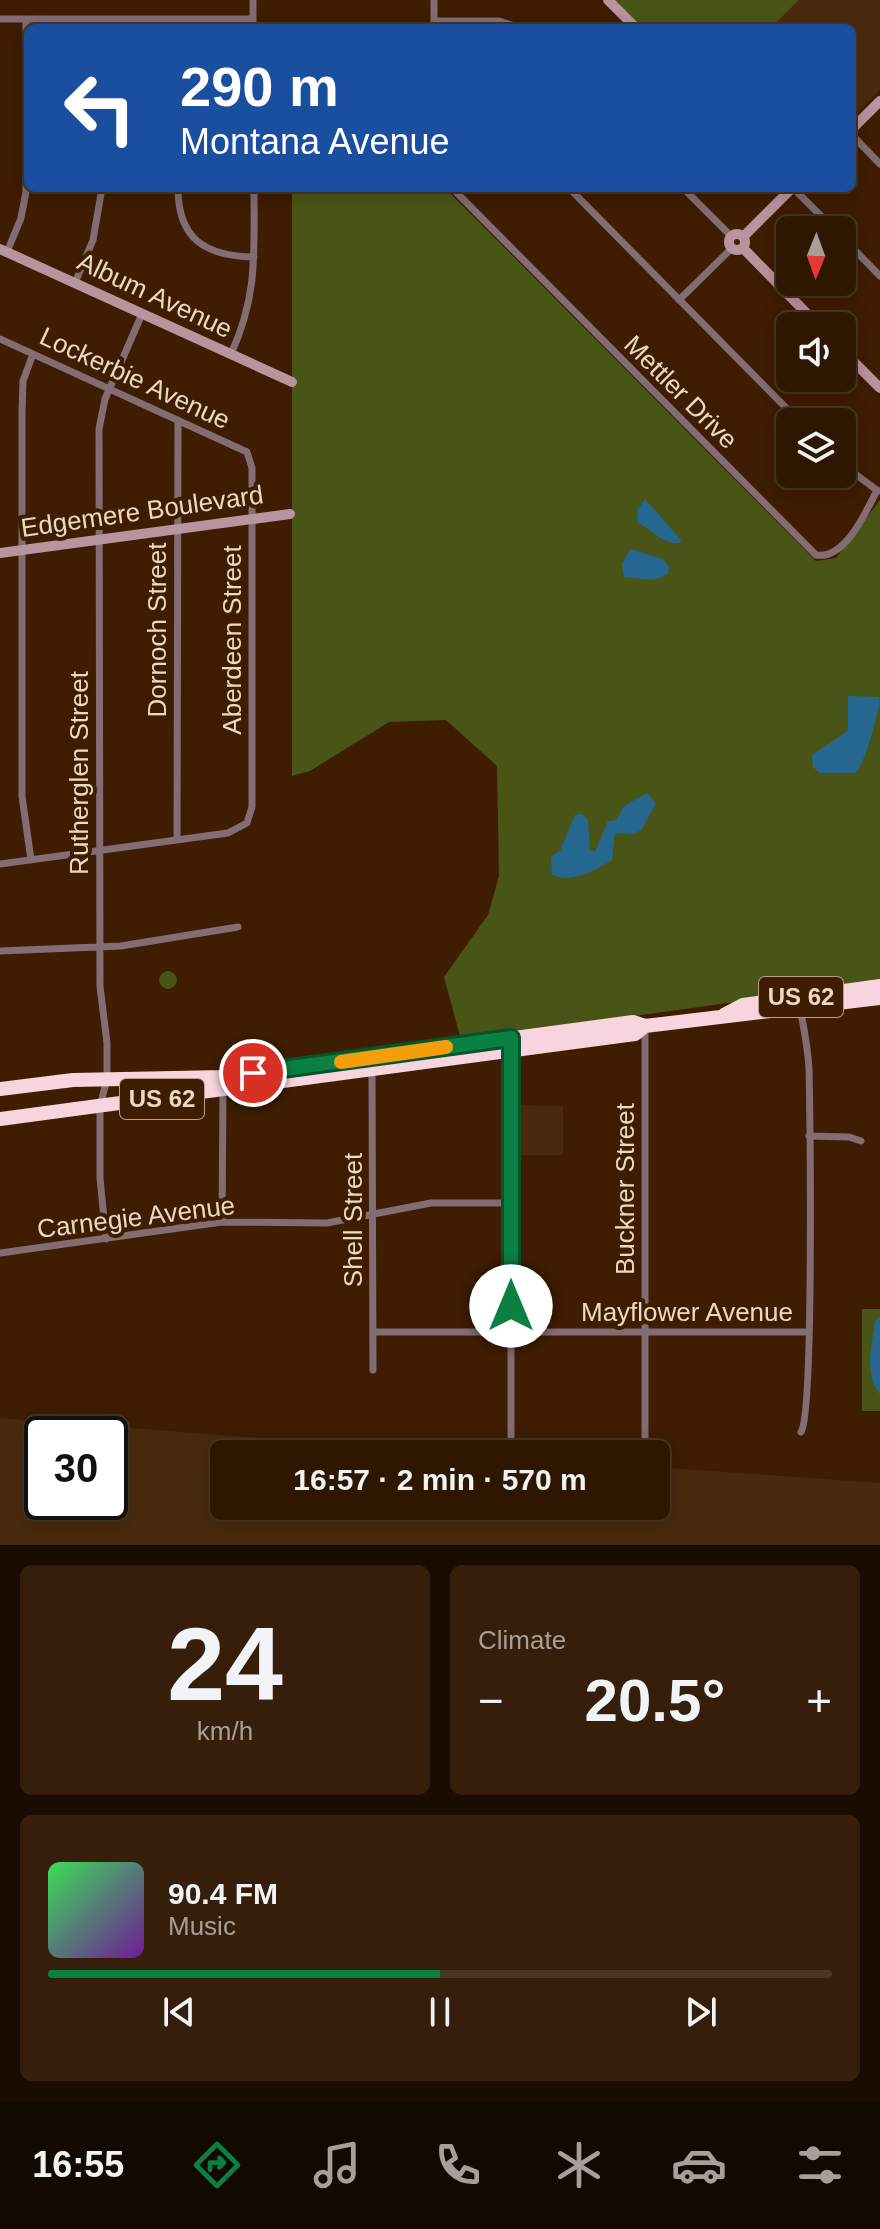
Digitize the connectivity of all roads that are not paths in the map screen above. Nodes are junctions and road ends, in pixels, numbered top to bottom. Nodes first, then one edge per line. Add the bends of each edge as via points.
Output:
1 (253, 0) edge
2 (434, 0) edge
3 (608, 0) edge
4 (102, 18) junction
5 (0, 19) edge
6 (26, 19) junction
7 (177, 19) junction
8 (253, 19) junction
9 (26, 24) edge
10 (102, 24) edge
11 (177, 24) edge
12 (253, 24) edge
13 (434, 24) edge
14 (508, 24) edge
15 (632, 24) edge
16 (880, 101) edge
17 (856, 125) edge
18 (856, 139) edge
19 (880, 164) edge
20 (26, 192) edge
21 (101, 192) edge
22 (178, 192) edge
23 (254, 192) edge
24 (456, 192) edge
25 (573, 192) edge
26 (687, 192) edge
27 (789, 192) edge
28 (797, 192) edge
29 (821, 216) edge
30 (737, 242) junction
31 (3, 250) edge
32 (856, 251) edge
33 (254, 257) junction
34 (880, 276) edge
35 (75, 283) junction
36 (679, 300) junction
37 (805, 312) edge
38 (142, 314) junction
39 (0, 339) edge
40 (33, 354) junction
41 (231, 354) junction
42 (856, 364) edge
43 (292, 382) dead end
44 (109, 388) junction
45 (880, 388) edge
46 (786, 408) edge
47 (178, 420) junction
48 (250, 457) joint
49 (856, 474) edge
50 (879, 491) edge
51 (290, 514) dead end
52 (252, 519) junction
53 (176, 529) junction
54 (99, 539) junction
55 (22, 550) junction
56 (0, 553) edge
57 (177, 840) junction
58 (99, 851) junction
59 (31, 860) junction
60 (0, 864) edge
61 (238, 927) dead end
62 (99, 948) junction
63 (0, 951) edge
64 (880, 989) edge
65 (880, 998) edge
66 (800, 1006) junction
67 (727, 1014) junction
68 (645, 1026) junction
69 (511, 1045) junction
70 (372, 1070) junction
71 (107, 1079) junction
72 (0, 1089) edge
73 (223, 1092) junction
74 (100, 1106) junction
75 (0, 1119) edge
76 (809, 1136) junction
77 (861, 1141) dead end
78 (511, 1203) junction
79 (373, 1215) junction
80 (222, 1222) junction
81 (106, 1239) junction
82 (0, 1253) edge
83 (373, 1332) junction
84 (511, 1332) junction
85 (645, 1332) junction
86 (808, 1332) junction
87 (373, 1370) dead end
88 (801, 1432) dead end
89 (511, 1438) dead end
90 (645, 1440) edge

1 - 8 street
2 - 13 street
3 - 15 street
4 - 6 street
4 - 7 street
4 - 10 street
5 - 6 street
6 - 9 street
7 - 8 street
7 - 11 street
8 - 12 street
13 - 14 street
16 - 17 street
18 - 19 street
20 - 31 street via 21,218
21 - 35 street via 97,225
22 - 33 street via 179,211 195,239 223,256
23 - 33 street
24 - 50 street, Mettler Drive via 816,555 837,550
25 - 36 street
26 - 30 street
27 - 30 street
28 - 29 street
30 - 36 street
30 - 37 street
31 - 35 street, Album Avenue
32 - 34 street
33 - 41 street via 250,305
35 - 38 street, Album Avenue
36 - 46 street
38 - 41 street, Album Avenue
38 - 44 street, Rutherglen Street
39 - 40 street, Lockerbie Avenue
40 - 44 street, Lockerbie Avenue
40 - 55 street via 23,381
41 - 43 street, Album Avenue
42 - 45 street
44 - 47 street, Lockerbie Avenue
44 - 54 street, Rutherglen Street via 99,429
47 - 48 street, Lockerbie Avenue
47 - 53 street, Dornoch Street
48 - 52 street, Aberdeen Street
49 - 50 street
51 - 52 street, Edgemere Boulevard
52 - 53 street, Edgemere Boulevard
52 - 57 street, Aberdeen Street via 252,807 247,823 235,832
53 - 54 street, Edgemere Boulevard
53 - 57 street, Dornoch Street
54 - 55 street, Edgemere Boulevard
54 - 58 street, Rutherglen Street
55 - 56 street, Edgemere Boulevard
55 - 59 street via 22,796
57 - 58 street
58 - 59 street
58 - 62 street, Rutherglen Street
59 - 60 street
61 - 62 street
62 - 63 street
62 - 71 street, Rutherglen Street
64 - 66 highway
64 - 67 highway, US 62 via 743,1005
65 - 66 highway, US 62
66 - 67 highway
66 - 76 street via 809,1070
67 - 68 highway, US 62
68 - 69 highway, US 62 via 633,1022
68 - 85 street, Buckner Street
69 - 70 highway, US 62
69 - 71 highway, US 62 via 224,1077
69 - 78 street
70 - 73 highway, US 62
70 - 79 street, Shell Street
71 - 72 highway, US 62
71 - 74 street, Rutherglen Street
73 - 74 highway, US 62
73 - 80 street
74 - 75 highway, US 62
74 - 81 street, Rutherglen Street
76 - 77 street
76 - 86 street
78 - 79 street, Carnegie Avenue via 431,1203
78 - 84 street
79 - 80 street, Carnegie Avenue via 327,1223
79 - 83 street, Shell Street
80 - 81 street, Carnegie Avenue
81 - 82 street, Carnegie Avenue
83 - 84 street, Mayflower Avenue
83 - 87 street, Shell Street
84 - 85 street, Mayflower Avenue
84 - 89 street
85 - 86 street, Mayflower Avenue
85 - 90 street, Buckner Street
86 - 88 street via 806,1424

